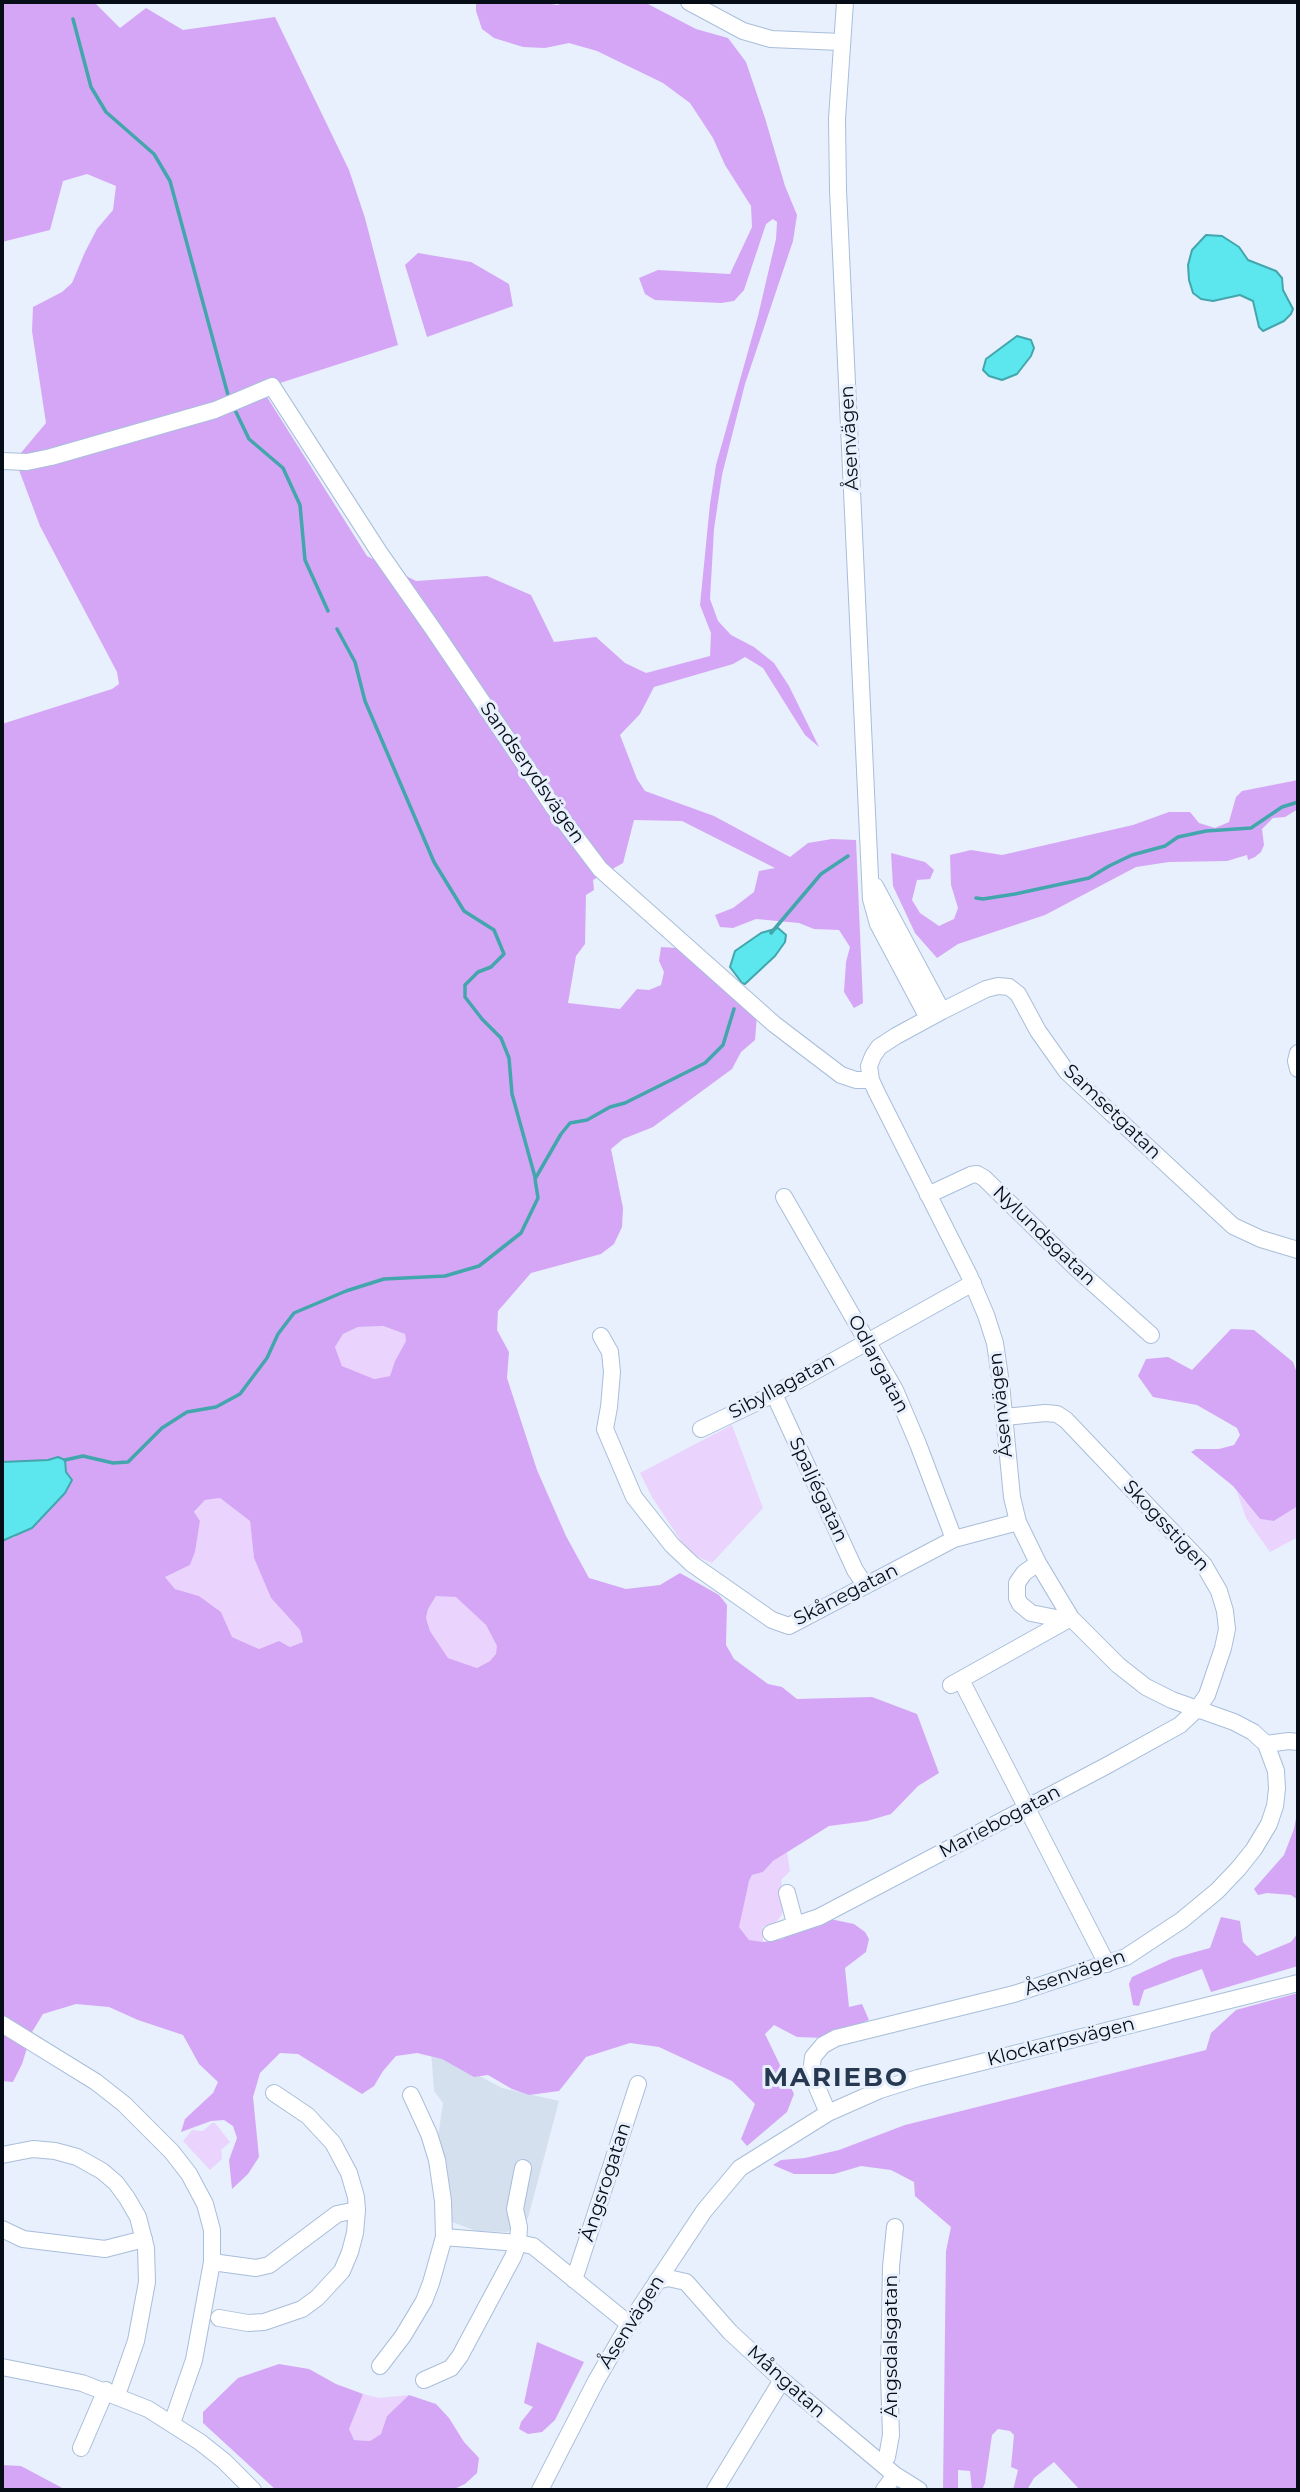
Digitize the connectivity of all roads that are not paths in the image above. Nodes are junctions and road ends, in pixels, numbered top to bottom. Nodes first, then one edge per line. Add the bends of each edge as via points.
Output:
1 (689, 2) edge
2 (845, 2) edge
3 (841, 42) junction
4 (2, 461) edge
5 (935, 1014) junction
6 (1298, 1053) edge
7 (1298, 1069) edge
8 (871, 1080) junction
9 (928, 1195) junction
10 (784, 1197) dead end
11 (1298, 1250) edge
12 (973, 1283) junction
13 (1151, 1335) dead end
14 (601, 1336) dead end
15 (866, 1342) junction
16 (774, 1394) junction
17 (1004, 1417) junction
18 (701, 1429) dead end
19 (1018, 1522) junction
20 (954, 1539) junction
21 (1038, 1563) junction
22 (866, 1586) junction
23 (1071, 1618) junction
24 (1198, 1708) junction
25 (1298, 1742) edge
26 (1266, 1744) junction
27 (1026, 1807) junction
28 (787, 1893) dead end
29 (795, 1923) junction
30 (771, 1933) dead end
31 (1108, 1964) junction
32 (1298, 1983) edge
33 (2, 2024) edge
34 (638, 2084) dead end
35 (274, 2093) dead end
36 (411, 2095) dead end
37 (828, 2113) junction
38 (2, 2155) edge
39 (523, 2168) dead end
40 (357, 2210) junction
41 (895, 2227) dead end
42 (2, 2229) edge
43 (444, 2237) junction
44 (144, 2239) junction
45 (518, 2242) junction
46 (212, 2262) junction
47 (574, 2280) junction
48 (657, 2281) junction
49 (219, 2318) dead end
50 (629, 2324) junction
51 (380, 2366) dead end
52 (2, 2367) edge
53 (424, 2380) dead end
54 (782, 2380) junction
55 (112, 2393) junction
56 (172, 2423) junction
57 (81, 2448) dead end
58 (557, 2455) junction
59 (882, 2463) junction
60 (895, 2475) junction
61 (253, 2490) edge
62 (540, 2490) edge
63 (547, 2490) edge
64 (715, 2490) edge
65 (884, 2490) edge
66 (919, 2490) edge

1 - 3 street via 743,31 771,39
2 - 3 street, Åsenvägen
3 - 5 street, Åsenvägen via 837,118 840,235 871,899 878,924
4 - 8 street, Sandserydsvägen via 27,462 76,450 215,410 272,386 379,552 600,869 774,1024 841,1075
5 - 8 street via 879,1047 869,1066
5 - 11 street, Samsetgatan via 986,989 1009,987 1067,1072 1233,1226
6 - 7 street
8 - 9 street, Åsenvägen
9 - 12 street, Åsenvägen
9 - 13 street, Nylundsgatan via 971,1175 984,1178
10 - 15 street, Odlargatan
12 - 15 street, Sibyllagatan
12 - 17 street, Åsenvägen via 995,1343
14 - 22 street, Skånegatan via 610,1352 612,1372 605,1429 634,1497 682,1555 772,1620 789,1626
15 - 16 street, Sibyllagatan
15 - 20 street, Odlargatan via 895,1390
16 - 18 street, Sibyllagatan
16 - 22 street, Spaljégatan
17 - 19 street, Åsenvägen via 1008,1474
17 - 24 street, Skogsstigen via 1045,1413 1066,1420 1204,1565 1225,1611 1227,1629 1207,1695
19 - 20 street, Skånegatan
19 - 21 street, Åsenvägen
20 - 22 street, Skånegatan
21 - 23 street, Åsenvägen
21 - 23 street via 1017,1583 1020,1604 1031,1613
23 - 24 street, Åsenvägen via 1146,1688
23 - 27 street via 956,1683
24 - 26 street, Åsenvägen via 1253,1732
24 - 27 street, Mariebogatan via 1180,1725
25 - 26 street
26 - 31 street, Åsenvägen via 1277,1788 1275,1806 1254,1849 1217,1891 1182,1920
27 - 29 street, Mariebogatan via 819,1917
27 - 31 street
28 - 29 street
29 - 30 street, Mariebogatan
31 - 37 street, Åsenvägen via 1014,1994 836,2038 818,2050 812,2065 814,2083
32 - 37 street, Klockarpsvägen via 918,2078
33 - 46 street via 96,2081 172,2151 196,2185 210,2216
34 - 47 street, Ängsrogatan
35 - 40 street via 308,2116 333,2143 349,2173
36 - 43 street via 437,2160
37 - 48 street, Åsenvägen via 740,2168 704,2211
38 - 44 street via 44,2150 86,2161 127,2198
39 - 45 street via 515,2209
40 - 46 street via 337,2214 269,2265 257,2268
40 - 49 street via 355,2233 342,2271 317,2298 302,2309 264,2322
41 - 59 street, Ängsdalsgatan via 891,2435
42 - 44 street via 23,2239 105,2249
43 - 45 street
43 - 51 street via 424,2301
44 - 55 street via 148,2262 142,2314
45 - 47 street via 533,2246
45 - 53 street via 460,2356 451,2368
46 - 56 street via 194,2360
47 - 50 street
48 - 50 street, Åsenvägen
48 - 54 street, Mångatan via 668,2278 686,2283
50 - 58 street, Åsenvägen
52 - 55 street via 54,2375
54 - 59 street, Mångatan
54 - 64 street
55 - 56 street
55 - 57 street
56 - 61 street via 224,2461
58 - 62 street, Åsenvägen
58 - 63 street, Åsenvägen
59 - 60 street, Mångatan
60 - 65 street
60 - 66 street, Mångatan

